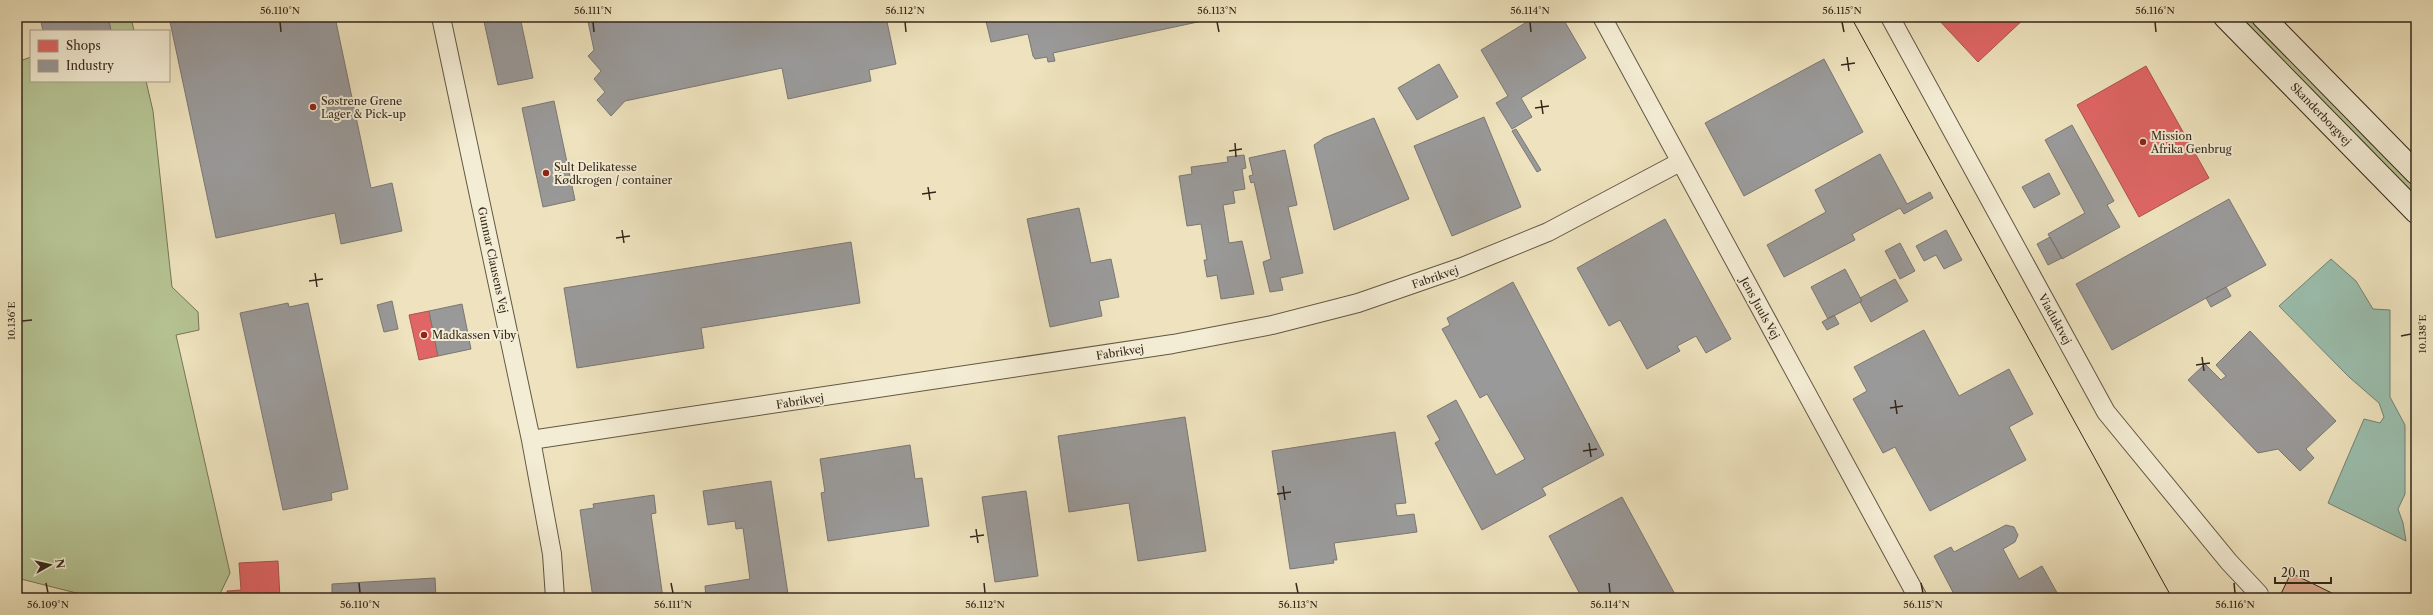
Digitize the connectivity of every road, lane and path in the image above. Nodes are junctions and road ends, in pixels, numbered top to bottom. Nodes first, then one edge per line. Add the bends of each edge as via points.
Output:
1 (441, 17) edge
2 (1602, 17) edge
3 (1890, 17) edge
4 (2225, 17) edge
5 (2263, 17) edge
6 (1680, 162) junction
7 (2416, 173) edge
8 (2416, 212) edge
9 (531, 440) junction
10 (2259, 594) dead end
11 (554, 598) edge
12 (1918, 598) edge

1 - 9 street, Gunnar Clausens Vej
2 - 6 street, Jens Juuls Vej
3 - 10 street, Viaduktvej via 2106,412 2229,562
4 - 8 main road, Skanderborgvej
5 - 7 main road
6 - 9 street, Fabrikvej via 1548,232 1462,267 1358,303 1272,325 1142,349
6 - 12 street, Jens Juuls Vej
9 - 11 street, Gunnar Clausens Vej via 552,554

